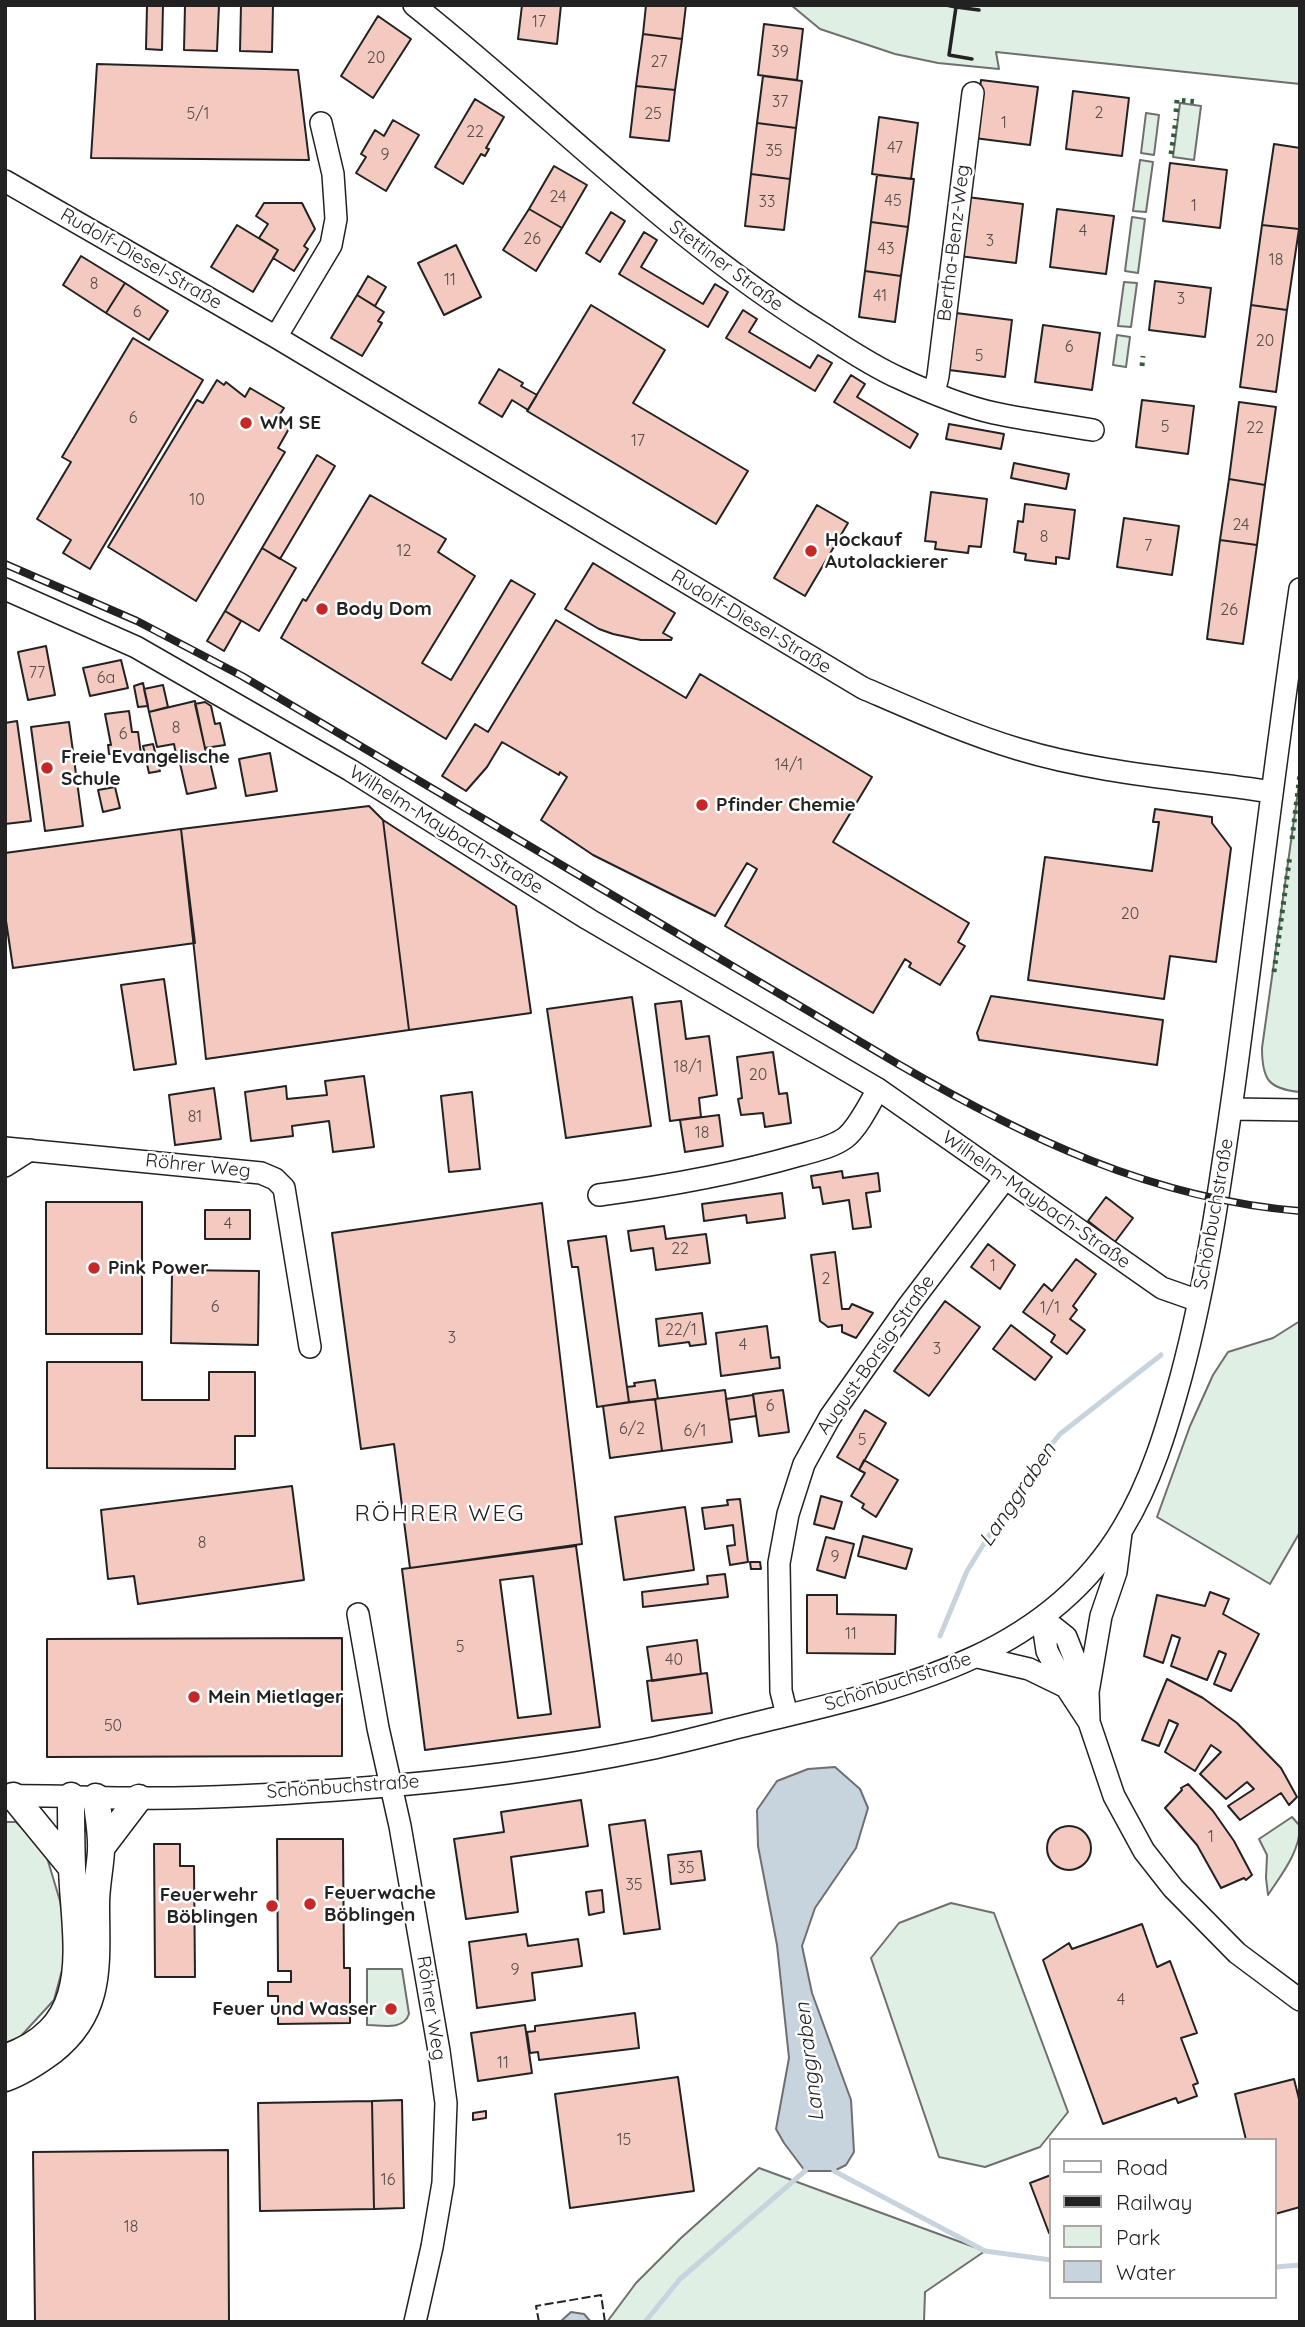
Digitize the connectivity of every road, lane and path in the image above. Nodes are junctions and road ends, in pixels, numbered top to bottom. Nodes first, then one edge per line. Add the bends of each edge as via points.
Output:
1 (414, 5) edge
2 (973, 93) dead end
3 (321, 123) dead end
4 (5, 181) edge
5 (276, 337) junction
6 (934, 393) junction
7 (1093, 430) dead end
8 (5, 589) edge
9 (1300, 589) edge
10 (1272, 792) junction
11 (878, 1089) junction
12 (1231, 1109) junction
13 (1300, 1110) edge
14 (5, 1148) edge
15 (30, 1150) junction
16 (5, 1166) edge
17 (1005, 1179) junction
18 (599, 1195) dead end
19 (1199, 1301) junction
20 (310, 1346) dead end
21 (1121, 1533) junction
22 (358, 1614) dead end
23 (1042, 1618) junction
24 (978, 1657) junction
25 (1066, 1687) junction
26 (1088, 1692) junction
27 (787, 1715) junction
28 (1089, 1722) junction
29 (390, 1785) junction
30 (9, 1796) edge
31 (83, 1796) junction
32 (139, 1798) junction
33 (101, 1848) junction
34 (72, 1868) junction
35 (1300, 2000) edge
36 (5, 2058) edge
37 (5, 2078) edge
38 (415, 2322) edge

1 - 6 street, Stettiner Straße via 728,271 859,356
2 - 6 street, Bertha-Benz-Weg
3 - 5 street via 337,219 331,245
4 - 5 street, Rudolf-Diesel-Straße
5 - 10 street, Rudolf-Diesel-Straße via 863,688 1017,749
6 - 7 street, Stettiner Straße via 992,412
8 - 11 street, Wilhelm-Maybach-Straße via 136,647 226,697 588,919
9 - 10 street, Schönbuchstraße
10 - 12 street, Schönbuchstraße
11 - 17 street, Wilhelm-Maybach-Straße
11 - 18 street via 845,1138 824,1148 737,1173
12 - 13 street
12 - 19 street, Schönbuchstraße
14 - 15 street, Röhrer Weg
15 - 16 street
15 - 20 street, Röhrer Weg via 261,1173 275,1179 284,1188
17 - 19 street, Wilhelm-Maybach-Straße via 1162,1288
17 - 27 street, August-Borsig-Straße via 830,1417 804,1464 779,1563 781,1690
19 - 21 street, Schönbuchstraße via 1174,1405 1136,1506
21 - 23 street, Schönbuchstraße via 1097,1564
21 - 26 street
22 - 29 street, Röhrer Weg
23 - 24 street, Schönbuchstraße
23 - 25 street via 1047,1651
23 - 26 street via 1066,1637
24 - 25 street via 1029,1669
24 - 27 street, Schönbuchstraße
25 - 28 street
26 - 28 street
27 - 29 street, Schönbuchstraße via 649,1749 496,1774
28 - 35 street via 1114,1796 1144,1851 1237,1953
29 - 32 street, Schönbuchstraße
29 - 38 street, Röhrer Weg via 446,2102 443,2183
30 - 31 street, Schönbuchstraße
30 - 34 main road
31 - 32 street, Schönbuchstraße
31 - 33 main road
31 - 34 main road
32 - 33 main road
33 - 37 main road via 97,1953 92,1992 81,2022 43,2058
34 - 36 main road via 78,1962 74,1989 52,2028 37,2042

